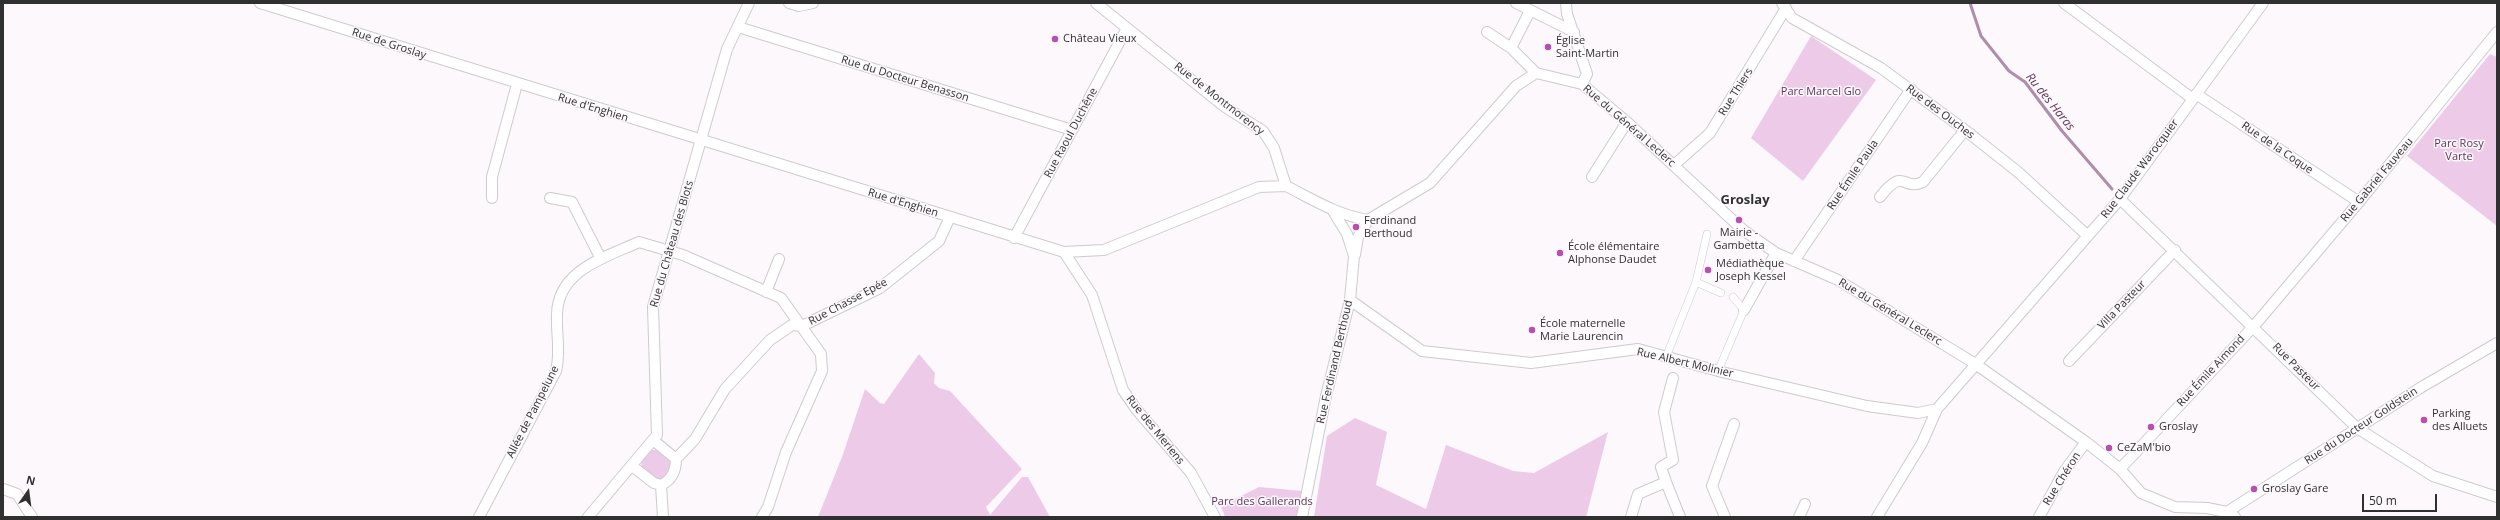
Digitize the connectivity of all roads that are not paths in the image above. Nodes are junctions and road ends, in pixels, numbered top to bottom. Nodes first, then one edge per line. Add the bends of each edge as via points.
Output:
1 (260, 3) edge
2 (749, 3) edge
3 (788, 3) edge
4 (813, 3) edge
5 (1096, 3) edge
6 (1516, 3) edge
7 (1566, 3) edge
8 (2064, 3) edge
9 (2263, 3) edge
10 (1784, 6) edge
11 (1530, 10) junction
12 (738, 27) junction
13 (1128, 28) junction
14 (1488, 32) dead end
15 (1574, 32) junction
16 (2497, 32) edge
17 (1511, 48) junction
18 (1536, 73) junction
19 (517, 84) junction
20 (1582, 84) junction
21 (1911, 89) junction
22 (2194, 97) junction
23 (1627, 122) junction
24 (1072, 130) junction
25 (1965, 130) junction
26 (702, 141) junction
27 (1674, 165) junction
28 (1592, 177) dead end
29 (1286, 186) junction
30 (1880, 197) dead end
31 (492, 198) dead end
32 (550, 198) dead end
33 (2120, 199) junction
34 (2359, 202) junction
35 (1333, 211) junction
36 (950, 217) junction
37 (1368, 220) junction
38 (1707, 234) dead end
39 (2088, 236) junction
40 (1014, 238) junction
41 (2175, 250) junction
42 (670, 251) junction
43 (1064, 252) junction
44 (1776, 253) junction
45 (1354, 256) junction
46 (601, 259) junction
47 (779, 259) dead end
48 (1794, 261) junction
49 (1696, 282) junction
50 (766, 292) junction
51 (1721, 293) dead end
52 (1733, 297) dead end
53 (1350, 300) junction
54 (1744, 310) junction
55 (802, 326) junction
56 (2254, 326) junction
57 (2497, 343) edge
58 (1666, 357) junction
59 (2069, 360) dead end
60 (1974, 363) junction
61 (1718, 371) junction
62 (1673, 378) dead end
63 (1937, 408) junction
64 (1734, 424) dead end
65 (2357, 428) junction
66 (653, 440) junction
67 (2086, 442) junction
68 (676, 459) junction
69 (632, 466) junction
70 (2120, 469) junction
71 (1666, 482) junction
72 (661, 485) junction
73 (3, 489) edge
74 (2497, 497) edge
75 (1805, 504) dead end
76 (2231, 515) edge
77 (32, 517) edge
78 (479, 517) edge
79 (588, 517) edge
80 (663, 517) edge
81 (762, 517) edge
82 (1215, 517) edge
83 (1302, 517) edge
84 (1631, 517) edge
85 (1680, 517) edge
86 (1725, 517) edge
87 (1799, 517) edge
88 (1877, 517) edge
89 (2039, 517) edge

1 - 19 street, Rue de Groslay
2 - 12 street, Rue du Château des Blots
3 - 4 street via 799,6
5 - 13 street, Rue de Montmorency
6 - 11 street
7 - 15 street
8 - 22 street, Rue de la Coque
9 - 22 street, Rue Claude Warocquier
10 - 21 street, Rue des Ouches via 1792,18 1869,61
10 - 27 street, Rue Thiers via 1710,133
11 - 15 street
11 - 17 street
12 - 24 street, Rue du Docteur Benasson
12 - 26 street, Rue du Château des Blots via 727,49
13 - 24 street, Rue Raoul Duchêne
13 - 29 street, Rue de Montmorency via 1225,107 1263,131 1274,148
14 - 17 street
15 - 20 street via 1587,74
16 - 34 street, Rue Gabriel Fauveau
17 - 18 street
18 - 20 street, Rue du Général Leclerc
18 - 37 street via 1516,86 1430,183
19 - 26 street, Rue d'Enghien
19 - 31 street via 492,177
20 - 23 street, Rue du Général Leclerc
21 - 25 street, Rue des Ouches
21 - 48 street, Rue Émile Paula
22 - 33 street, Rue Claude Warocquier
22 - 34 street, Rue de la Coque
23 - 27 street, Rue du Général Leclerc
23 - 28 street
24 - 40 street, Rue Raoul Duchêne
25 - 30 street via 1923,182 1918,184 1896,181 1891,183
25 - 39 street, Rue des Ouches via 2018,172
26 - 36 street, Rue d'Enghien
26 - 42 street, Rue du Château des Blots
27 - 44 street, Rue du Général Leclerc via 1743,230
29 - 35 street
29 - 43 street, Rue d'Enghien via 1259,188 1104,250
32 - 46 street via 572,202
33 - 39 street, Rue Claude Warocquier
33 - 41 street, Rue Pasteur
34 - 56 street, Rue Gabriel Fauveau
35 - 37 street
35 - 45 street, Rue Ferdinand Berthoud via 1347,234
36 - 40 street, Rue d'Enghien
36 - 55 street, Rue Chasse Epée via 939,241 880,288
37 - 45 street via 1358,237
38 - 49 street
39 - 60 street, Rue Claude Warocquier
40 - 43 street, Rue d'Enghien
41 - 56 street, Rue Pasteur
41 - 59 street, Villa Pasteur
42 - 46 street, Allée de Pampelune via 639,242
42 - 50 street, Allée de Pampelune
42 - 66 street, Rue du Château des Blots via 652,315 657,436
43 - 82 street, Rue des Meriens via 1092,295 1123,390 1191,473
44 - 48 street, Rue du Général Leclerc
44 - 54 street
45 - 53 street, Rue Ferdinand Berthoud
46 - 78 street, Allée de Pampelune via 570,279 565,287 557,312 560,345 556,371
47 - 50 street
48 - 60 street, Rue du Général Leclerc via 1838,280
49 - 51 street
49 - 58 street
50 - 55 street, Allée de Pampelune via 781,298
52 - 54 street
53 - 58 street, Rue Albert Molinier via 1422,351 1531,364 1638,349
53 - 83 street, Rue Ferdinand Berthoud via 1326,396
54 - 61 street
55 - 68 street, Rue Chasse Epée via 792,325 770,340 725,389 694,439
55 - 81 street, Allée de Pampelune via 821,354 822,371 786,452 768,507
56 - 65 street, Rue Pasteur
56 - 70 street, Rue Émile Aimond
57 - 65 street, Rue du Docteur Goldstein
58 - 61 street, Rue Albert Molinier
60 - 63 street, Rue Claude Warocquier
60 - 67 street, Rue du Général Leclerc
61 - 63 street, Rue Albert Molinier via 1868,406 1918,414
62 - 71 street via 1664,412 1673,460 1661,467
63 - 88 street, Rue Claude Warocquier via 1922,443
64 - 86 street via 1712,486
65 - 74 street, Rue Pasteur via 2433,476
65 - 76 street, Rue du Docteur Goldstein
66 - 68 street
66 - 69 street, Rue du Château des Blots
67 - 70 street, Rue du Général Leclerc
67 - 89 street, Rue Chéron via 2065,470
68 - 72 street, Rue Chasse Epée via 676,470 666,483
69 - 72 street via 654,483
69 - 79 street, Rue du Château des Blots
70 - 76 street, Rue du Général Leclerc via 2141,493 2175,506 2207,508
71 - 84 street via 1638,494
71 - 85 street
72 - 80 street
73 - 77 street via 17,494
75 - 87 street

